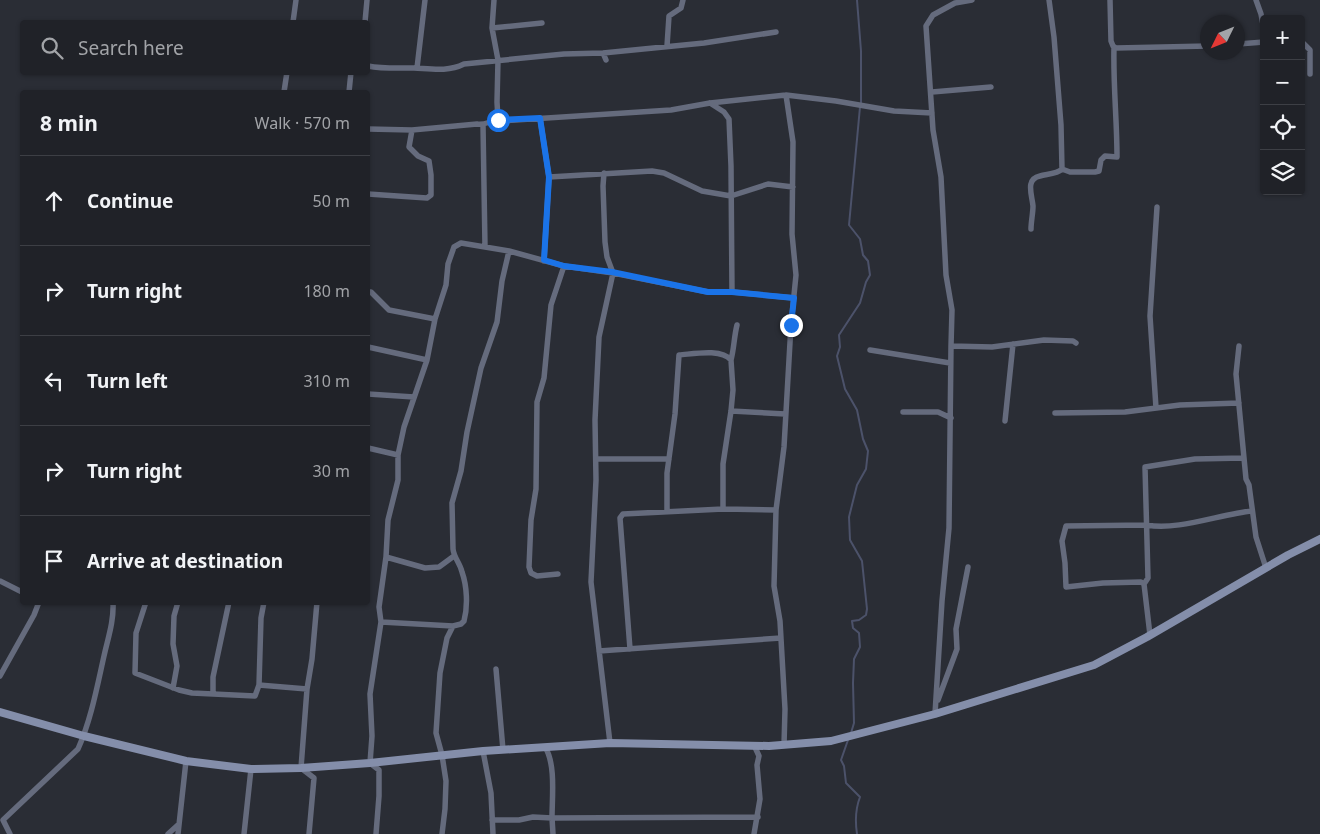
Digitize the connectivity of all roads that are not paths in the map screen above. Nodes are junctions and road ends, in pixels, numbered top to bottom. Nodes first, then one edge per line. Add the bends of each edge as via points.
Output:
1 (296, 0) edge
2 (367, 0) edge
3 (425, 0) edge
4 (494, 0) edge
5 (683, 0) edge
6 (972, 0) edge
7 (1049, 0) edge
8 (1110, 0) edge
9 (1256, 0) edge
10 (955, 2) edge
11 (1261, 15) edge
12 (293, 20) edge
13 (365, 20) edge
14 (542, 24) dead end
15 (492, 28) junction
16 (776, 32) dead end
17 (1260, 42) edge
18 (1245, 43) edge
19 (1305, 45) edge
20 (666, 46) junction
21 (1114, 46) junction
22 (1200, 46) edge
23 (603, 53) junction
24 (498, 60) junction
25 (606, 60) dead end
26 (370, 66) edge
27 (417, 68) junction
28 (1310, 74) dead end
29 (286, 75) edge
30 (351, 75) edge
31 (991, 87) dead end
32 (284, 90) edge
33 (349, 90) edge
34 (932, 92) junction
35 (786, 95) junction
36 (710, 103) junction
37 (932, 113) junction
38 (540, 118) junction
39 (498, 120) junction
40 (483, 125) junction
41 (370, 130) edge
42 (412, 130) junction
43 (1062, 168) junction
44 (604, 172) junction
45 (549, 177) junction
46 (793, 187) junction
47 (370, 194) edge
48 (731, 196) junction
49 (1157, 207) dead end
50 (1031, 229) dead end
51 (485, 247) junction
52 (509, 251) junction
53 (544, 260) junction
54 (564, 266) junction
55 (612, 272) junction
56 (370, 292) edge
57 (732, 292) junction
58 (794, 298) junction
59 (435, 319) junction
60 (737, 325) dead end
61 (1076, 343) dead end
62 (1013, 344) junction
63 (951, 346) junction
64 (1239, 346) dead end
65 (370, 347) edge
66 (870, 350) dead end
67 (427, 360) junction
68 (731, 360) junction
69 (950, 363) junction
70 (370, 394) edge
71 (414, 397) junction
72 (1239, 404) junction
73 (1156, 408) junction
74 (731, 411) junction
75 (903, 412) dead end
76 (1055, 413) dead end
77 (785, 414) junction
78 (951, 418) junction
79 (1005, 421) dead end
80 (370, 448) edge
81 (398, 455) junction
82 (1244, 458) junction
83 (596, 459) junction
84 (669, 459) junction
85 (723, 510) junction
86 (776, 510) junction
87 (667, 511) junction
88 (1252, 511) junction
89 (1147, 525) junction
90 (1320, 539) edge
91 (454, 556) junction
92 (386, 557) junction
93 (968, 567) dead end
94 (1266, 568) junction
95 (558, 574) dead end
96 (0, 581) edge
97 (1144, 584) junction
98 (20, 591) edge
99 (38, 605) edge
100 (113, 605) edge
101 (145, 605) edge
102 (177, 605) edge
103 (228, 605) edge
104 (263, 605) edge
105 (317, 605) edge
106 (381, 622) junction
107 (453, 626) junction
108 (1150, 635) junction
109 (780, 638) junction
110 (630, 649) junction
111 (600, 651) junction
112 (496, 669) dead end
113 (0, 676) edge
114 (259, 685) junction
115 (173, 688) junction
116 (306, 689) junction
117 (213, 693) junction
118 (936, 704) junction
119 (0, 712) edge
120 (936, 714) junction
121 (84, 736) junction
122 (610, 743) junction
123 (754, 745) junction
124 (784, 745) junction
125 (769, 746) junction
126 (545, 747) junction
127 (503, 750) junction
128 (483, 751) junction
129 (442, 755) junction
130 (759, 756) junction
131 (186, 761) junction
132 (370, 763) junction
133 (301, 768) junction
134 (251, 769) junction
135 (758, 817) junction
136 (552, 818) junction
137 (492, 820) junction
138 (2, 821) edge
139 (179, 824) junction
140 (10, 834) edge
141 (168, 834) edge
142 (178, 834) edge
143 (244, 834) edge
144 (309, 834) edge
145 (376, 834) edge
146 (442, 834) edge
147 (493, 834) edge
148 (553, 834) edge
149 (754, 834) edge

1 - 12 street
2 - 13 street
3 - 27 street
4 - 15 street
5 - 20 street via 681,8 669,16
6 - 10 street
7 - 43 street
8 - 21 street
9 - 11 street
10 - 34 street via 933,15 926,26
14 - 15 street
15 - 24 street
16 - 20 street
17 - 18 street
19 - 28 street via 1310,50
20 - 23 street
21 - 22 street
21 - 43 street via 1117,158 1105,156 1095,172 1070,172
23 - 24 street
23 - 25 street
24 - 27 street via 439,70
24 - 39 street
26 - 27 street
29 - 32 street
30 - 33 street
31 - 34 street
34 - 37 street
35 - 36 street
35 - 37 street via 894,111
35 - 46 street
36 - 38 street via 671,110
36 - 48 street via 724,112 729,120
37 - 63 street via 952,310
38 - 39 street
38 - 45 street
39 - 40 street
40 - 42 street
40 - 51 street
41 - 42 street
42 - 47 street via 409,147 429,161 431,195 427,198
43 - 50 street via 1059,172 1036,176 1032,180
44 - 45 street
44 - 48 street via 664,173 702,191
44 - 55 street via 606,250
45 - 53 street
46 - 48 street via 768,184
46 - 58 street
48 - 57 street
49 - 73 street via 1150,316
51 - 52 street
51 - 59 street via 461,243 454,246
52 - 53 street
52 - 91 street via 497,322 481,368 452,503
53 - 54 street
54 - 55 street
54 - 95 street via 551,305 544,378 538,402 536,488 529,567 537,576
55 - 57 street via 708,292
55 - 83 street via 599,337
56 - 59 street via 389,310
57 - 58 street
58 - 77 street
59 - 67 street
60 - 68 street
61 - 62 street via 1044,340
62 - 63 street
62 - 79 street
63 - 69 street
64 - 72 street via 1236,367
65 - 67 street
66 - 69 street
67 - 71 street
68 - 74 street
68 - 84 street via 722,354 702,352 680,355
69 - 78 street
70 - 71 street
71 - 81 street
72 - 73 street
72 - 82 street
73 - 76 street
74 - 77 street
74 - 85 street via 723,464
75 - 78 street via 938,412
77 - 86 street
78 - 118 street via 949,528
80 - 81 street
81 - 92 street via 398,480 388,520
82 - 88 street
82 - 89 street via 1195,458 1145,467
83 - 84 street
83 - 111 street via 590,582
84 - 87 street
85 - 86 street
85 - 87 street
86 - 109 street via 774,586
87 - 110 street via 627,513 620,518
88 - 89 street via 1157,527
88 - 94 street via 1256,538
89 - 97 street via 1148,578
89 - 97 street via 1066,526 1062,541 1066,588 1102,583
90 - 94 main road
91 - 92 street via 440,567 425,568
91 - 107 street via 462,570 466,594 464,621
92 - 106 street via 379,607
93 - 118 street via 956,629 957,649
94 - 108 main road
96 - 98 street
97 - 108 street
99 - 113 street
100 - 121 street
101 - 115 street via 136,633 135,673
102 - 115 street via 173,644 177,666
103 - 117 street via 212,682
104 - 114 street
105 - 116 street via 314,650
106 - 107 street
106 - 132 street via 370,694
107 - 129 street via 447,638 440,673 436,739
108 - 120 main road via 1094,664
109 - 110 street
109 - 124 street
110 - 111 street
111 - 122 street
112 - 127 street
114 - 116 street
114 - 117 street via 255,696
115 - 117 street
116 - 133 street
118 - 120 street
119 - 121 main road
120 - 124 main road via 853,736
121 - 131 main road
121 - 138 street via 78,749
122 - 123 main road
122 - 126 main road
123 - 125 main road
123 - 130 street
124 - 125 main road
125 - 130 street
126 - 127 main road
126 - 136 street via 550,754
127 - 128 main road
128 - 129 main road
128 - 137 street via 491,793
129 - 132 main road
129 - 146 street via 446,809
130 - 135 street
131 - 134 main road
131 - 139 street
132 - 133 main road
132 - 145 street via 379,770
133 - 134 main road
133 - 144 street via 314,778
134 - 143 street
135 - 136 street
135 - 149 street
136 - 137 street
136 - 148 street
137 - 147 street
138 - 140 street
139 - 141 street
139 - 142 street

